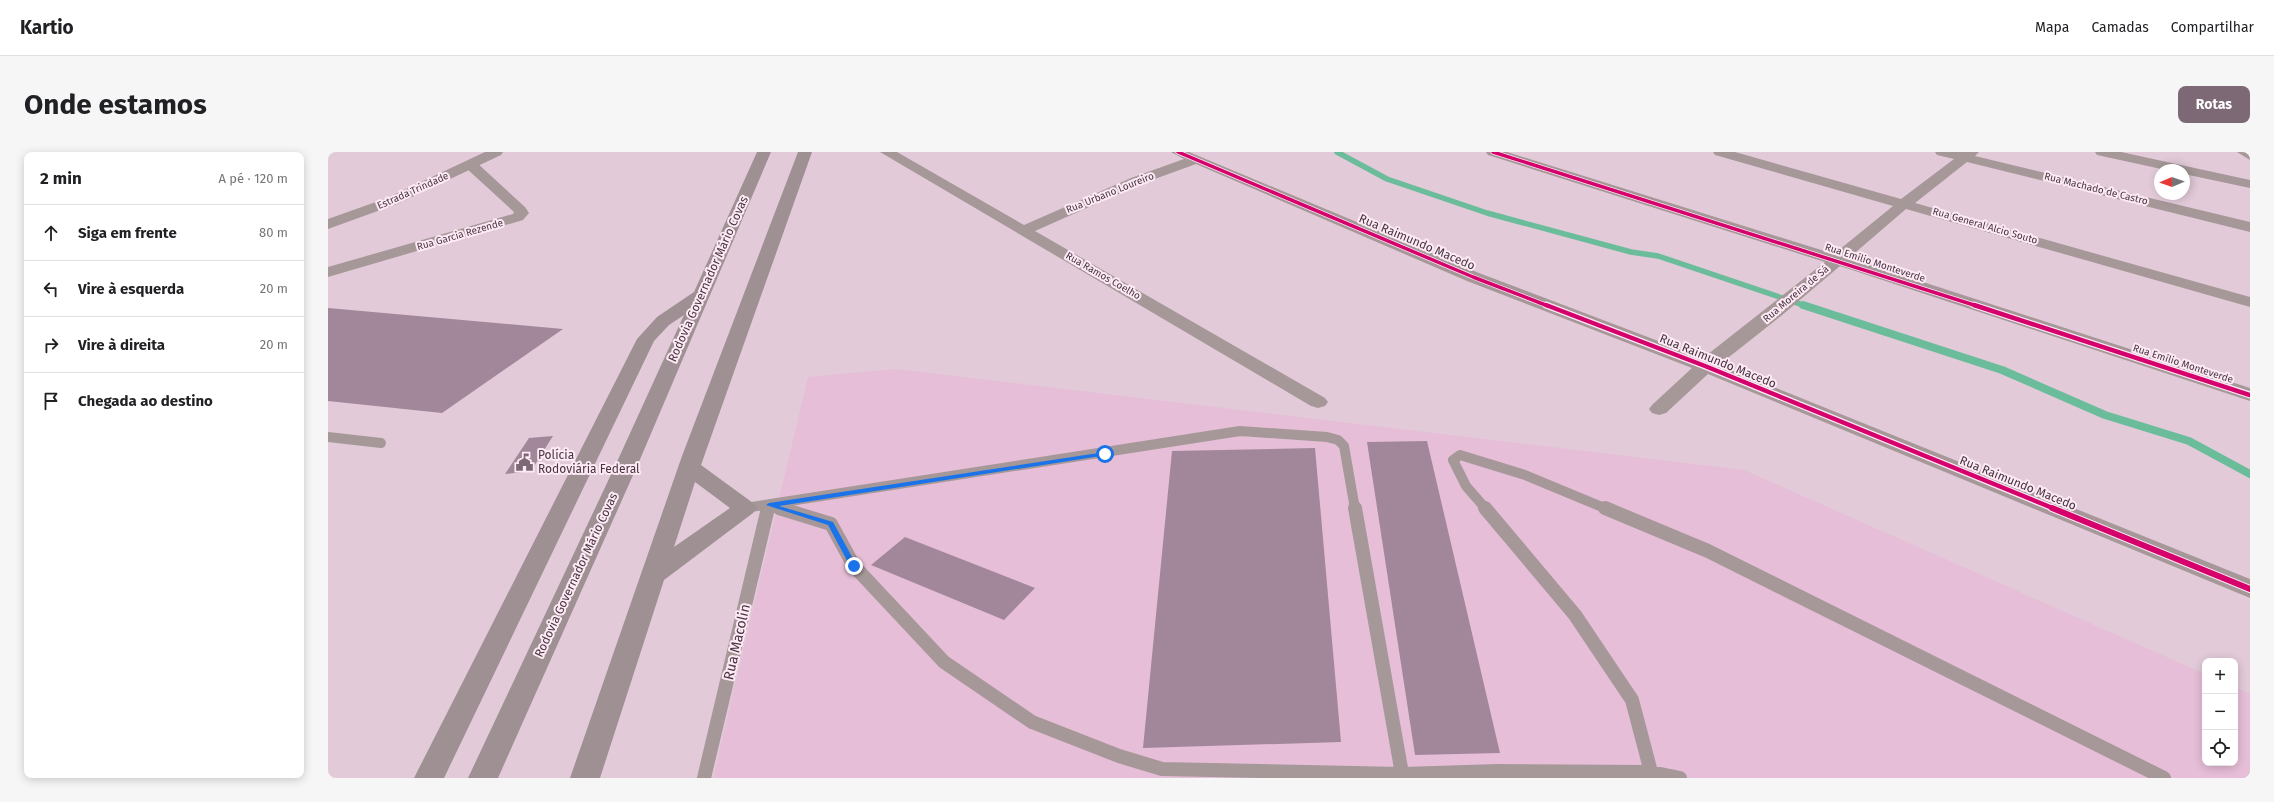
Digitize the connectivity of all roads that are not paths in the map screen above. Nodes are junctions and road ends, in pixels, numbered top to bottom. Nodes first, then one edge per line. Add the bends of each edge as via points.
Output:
1 (496, 152) edge
2 (764, 152) edge
3 (805, 152) edge
4 (887, 152) edge
5 (1178, 152) edge
6 (1493, 152) edge
7 (1720, 152) edge
8 (1942, 152) edge
9 (2102, 152) edge
10 (2244, 152) edge
11 (1968, 155) edge
12 (2250, 156) edge
13 (1198, 159) junction
14 (471, 165) junction
15 (2250, 184) edge
16 (1905, 203) junction
17 (328, 224) edge
18 (2250, 227) edge
19 (1025, 230) junction
20 (1837, 260) junction
21 (328, 272) edge
22 (699, 296) junction
23 (2250, 302) edge
24 (1705, 366) junction
25 (2250, 395) edge
26 (1318, 402) dead end
27 (1660, 409) dead end
28 (328, 437) edge
29 (381, 443) dead end
30 (690, 468) junction
31 (769, 505) junction
32 (745, 508) junction
33 (652, 576) junction
34 (2250, 589) edge
35 (1651, 772) junction
36 (1402, 774) junction
37 (429, 778) edge
38 (483, 778) edge
39 (585, 778) edge
40 (704, 778) edge
41 (1680, 778) edge
42 (2164, 778) edge

1 - 14 street, Estrada Trindade
2 - 22 highway, Rodovia Governador Mário Covas via 734,224
3 - 30 highway
4 - 19 street, Rua Ramos Coelho
5 - 13 street, Rua Raimundo Macedo
6 - 20 street, Rua Emílio Monteverde
7 - 16 street, Rua General Alcio Souto
8 - 11 street, Rua Machado de Castro
9 - 15 street
10 - 12 street
11 - 16 street, Rua Moreira de Sá
11 - 18 street, Rua Machado de Castro
13 - 19 street, Rua Urbano Loureiro via 1136,181
13 - 24 street, Rua Raimundo Macedo via 1474,277
14 - 17 street, Estrada Trindade via 369,211
14 - 21 street, Rua Garcia Rezende via 522,214
16 - 20 street, Rua Moreira de Sá
16 - 23 street, Rua General Alcio Souto
19 - 26 street, Rua Ramos Coelho
20 - 24 street, Rua Moreira de Sá
20 - 25 street, Rua Emílio Monteverde
22 - 37 highway via 662,321 646,339
22 - 38 highway, Rodovia Governador Mário Covas via 627,464
24 - 27 street, Rua Moreira de Sá
24 - 34 street, Rua Raimundo Macedo
28 - 29 lane
30 - 32 highway
30 - 33 highway
31 - 32 lane
31 - 36 lane via 831,524 854,566 944,662 1032,722 1119,756 1162,768
31 - 36 lane via 1240,431 1338,440 1344,446
31 - 40 lane, Rua Macolin
32 - 33 highway
33 - 39 highway
35 - 36 lane via 1498,771
35 - 41 lane
35 - 42 lane via 1632,700 1575,615 1466,486 1453,460 1455,457 1460,455 1525,475 1708,551

